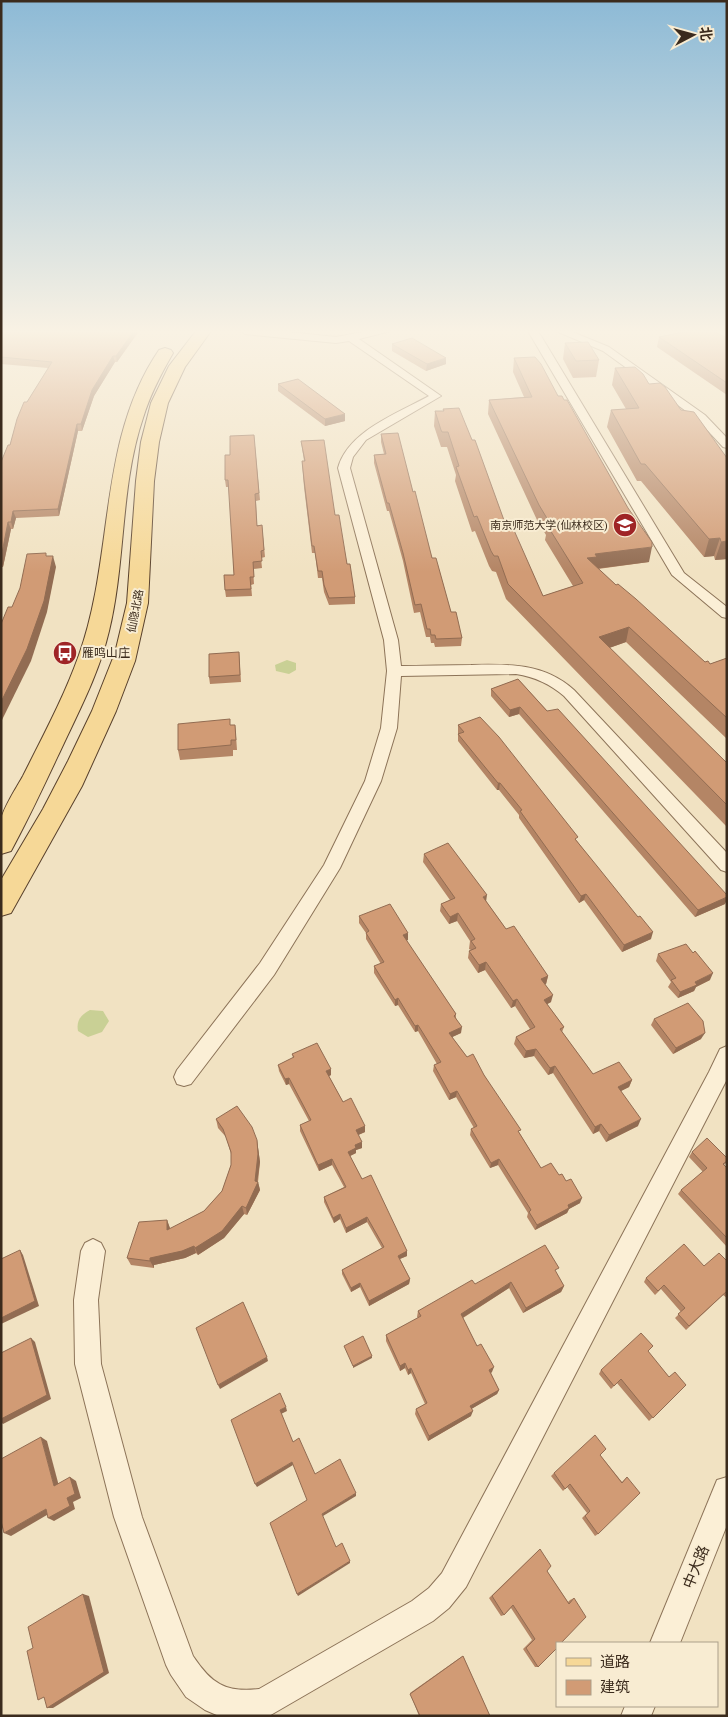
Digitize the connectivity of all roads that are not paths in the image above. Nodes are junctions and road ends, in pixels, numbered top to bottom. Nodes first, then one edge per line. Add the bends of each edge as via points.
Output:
1 (135, 411) edge
2 (157, 411) edge
3 (410, 411) edge
4 (581, 411) edge
5 (693, 411) edge
6 (727, 446) edge
7 (727, 614) edge
8 (394, 671) junction
9 (1, 844) edge
10 (727, 865) edge
11 (1, 905) edge
12 (727, 1055) edge
13 (184, 1077) dead end
14 (93, 1251) dead end
15 (727, 1490) edge
16 (665, 1642) edge

1 - 9 main road via 124,454 107,583 84,675
2 - 11 main road, 仙隐北路 via 146,454 141,581 129,643 86,752 37,846
3 - 8 street via 362,438 347,456 344,468 390,640
4 - 7 street via 679,575
5 - 6 street
8 - 10 street via 516,669 555,681 569,692
8 - 13 street via 389,728 373,781 331,868 267,968
12 - 14 street via 445,1593 432,1606 263,1703 246,1707 228,1705 212,1698 190,1679 182,1665 128,1516 88,1364 86,1300
15 - 16 street, 中大路

